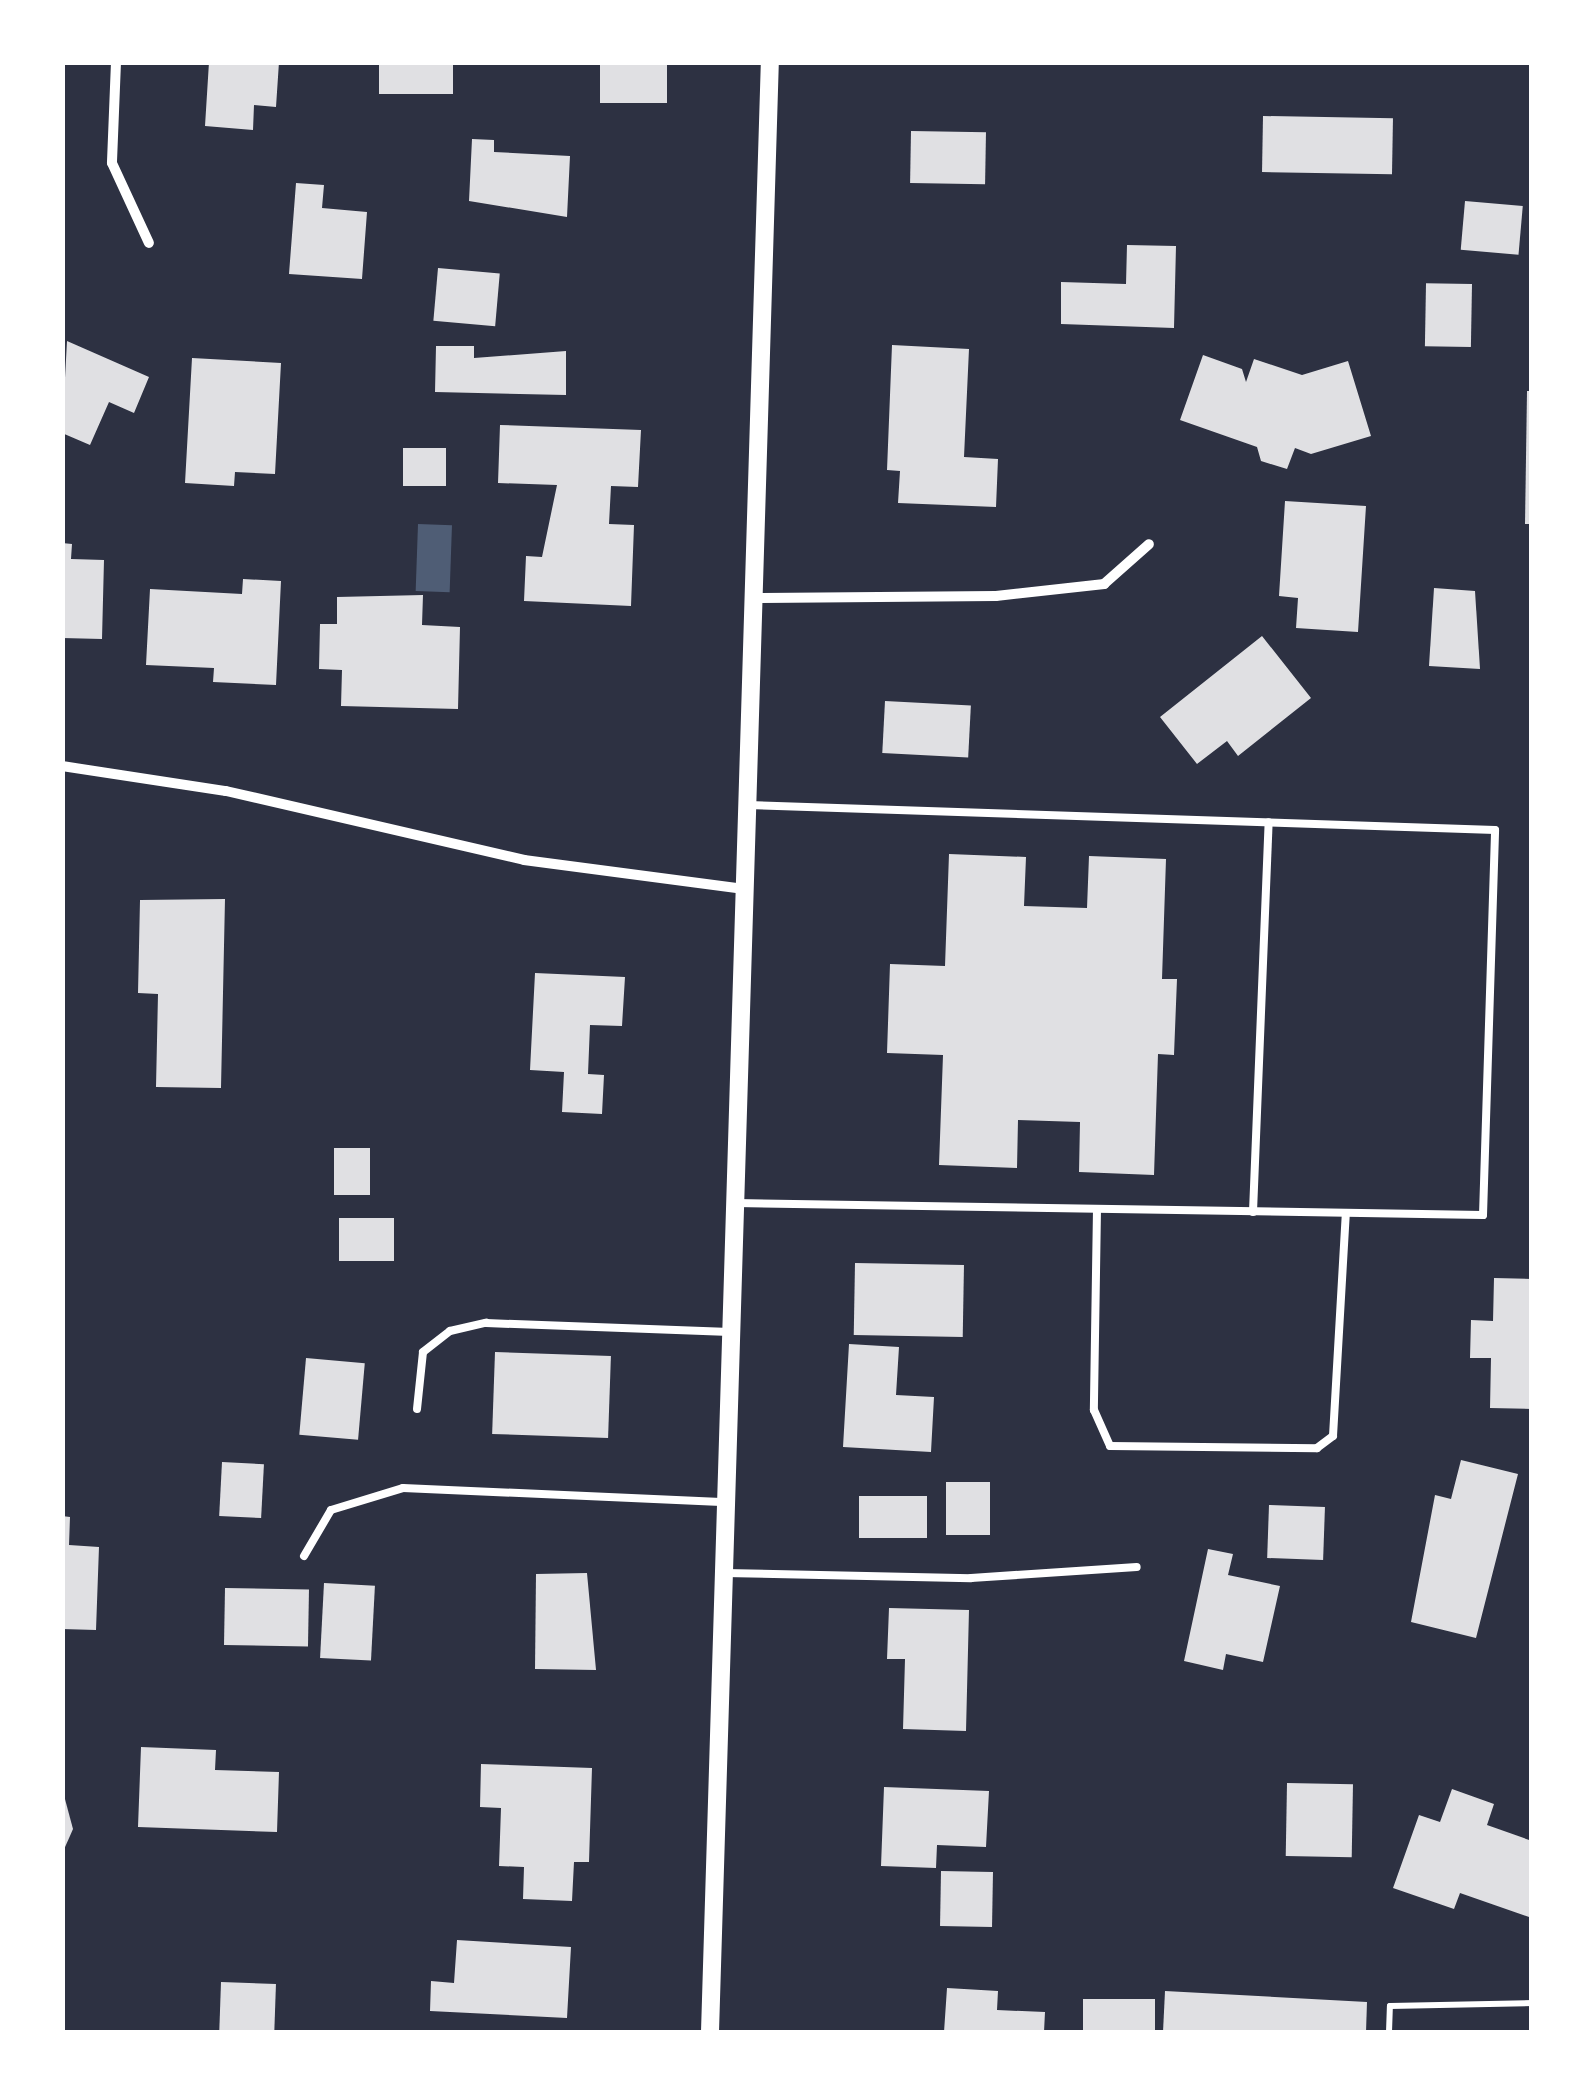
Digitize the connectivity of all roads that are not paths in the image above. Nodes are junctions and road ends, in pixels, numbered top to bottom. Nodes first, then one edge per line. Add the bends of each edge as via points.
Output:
1 (116, 62) edge
2 (770, 62) edge
3 (149, 243) dead end
4 (1149, 544) dead end
5 (753, 598) junction
6 (62, 766) edge
7 (747, 806) junction
8 (1269, 822) junction
9 (744, 889) junction
10 (736, 1203) junction
11 (1097, 1209) junction
12 (1252, 1212) junction
13 (1346, 1213) junction
14 (730, 1332) junction
15 (417, 1409) dead end
16 (727, 1502) junction
17 (304, 1556) dead end
18 (1137, 1567) dead end
19 (725, 1573) junction
20 (710, 2032) edge

1 - 3 street via 112,162
2 - 5 street
4 - 5 street via 1104,584 996,596
5 - 7 street
6 - 9 street via 226,790 524,860
7 - 8 lane
7 - 9 street
8 - 12 lane
8 - 13 lane via 1496,830 1483,1215
9 - 10 street
10 - 11 lane
10 - 14 street
11 - 12 lane
11 - 13 lane via 1094,1410 1110,1446 1317,1448 1333,1436
12 - 13 lane
14 - 15 lane via 486,1323 450,1331 423,1352
14 - 16 street
16 - 17 lane via 403,1488 331,1510
16 - 19 street
18 - 19 lane via 971,1578
19 - 20 street

